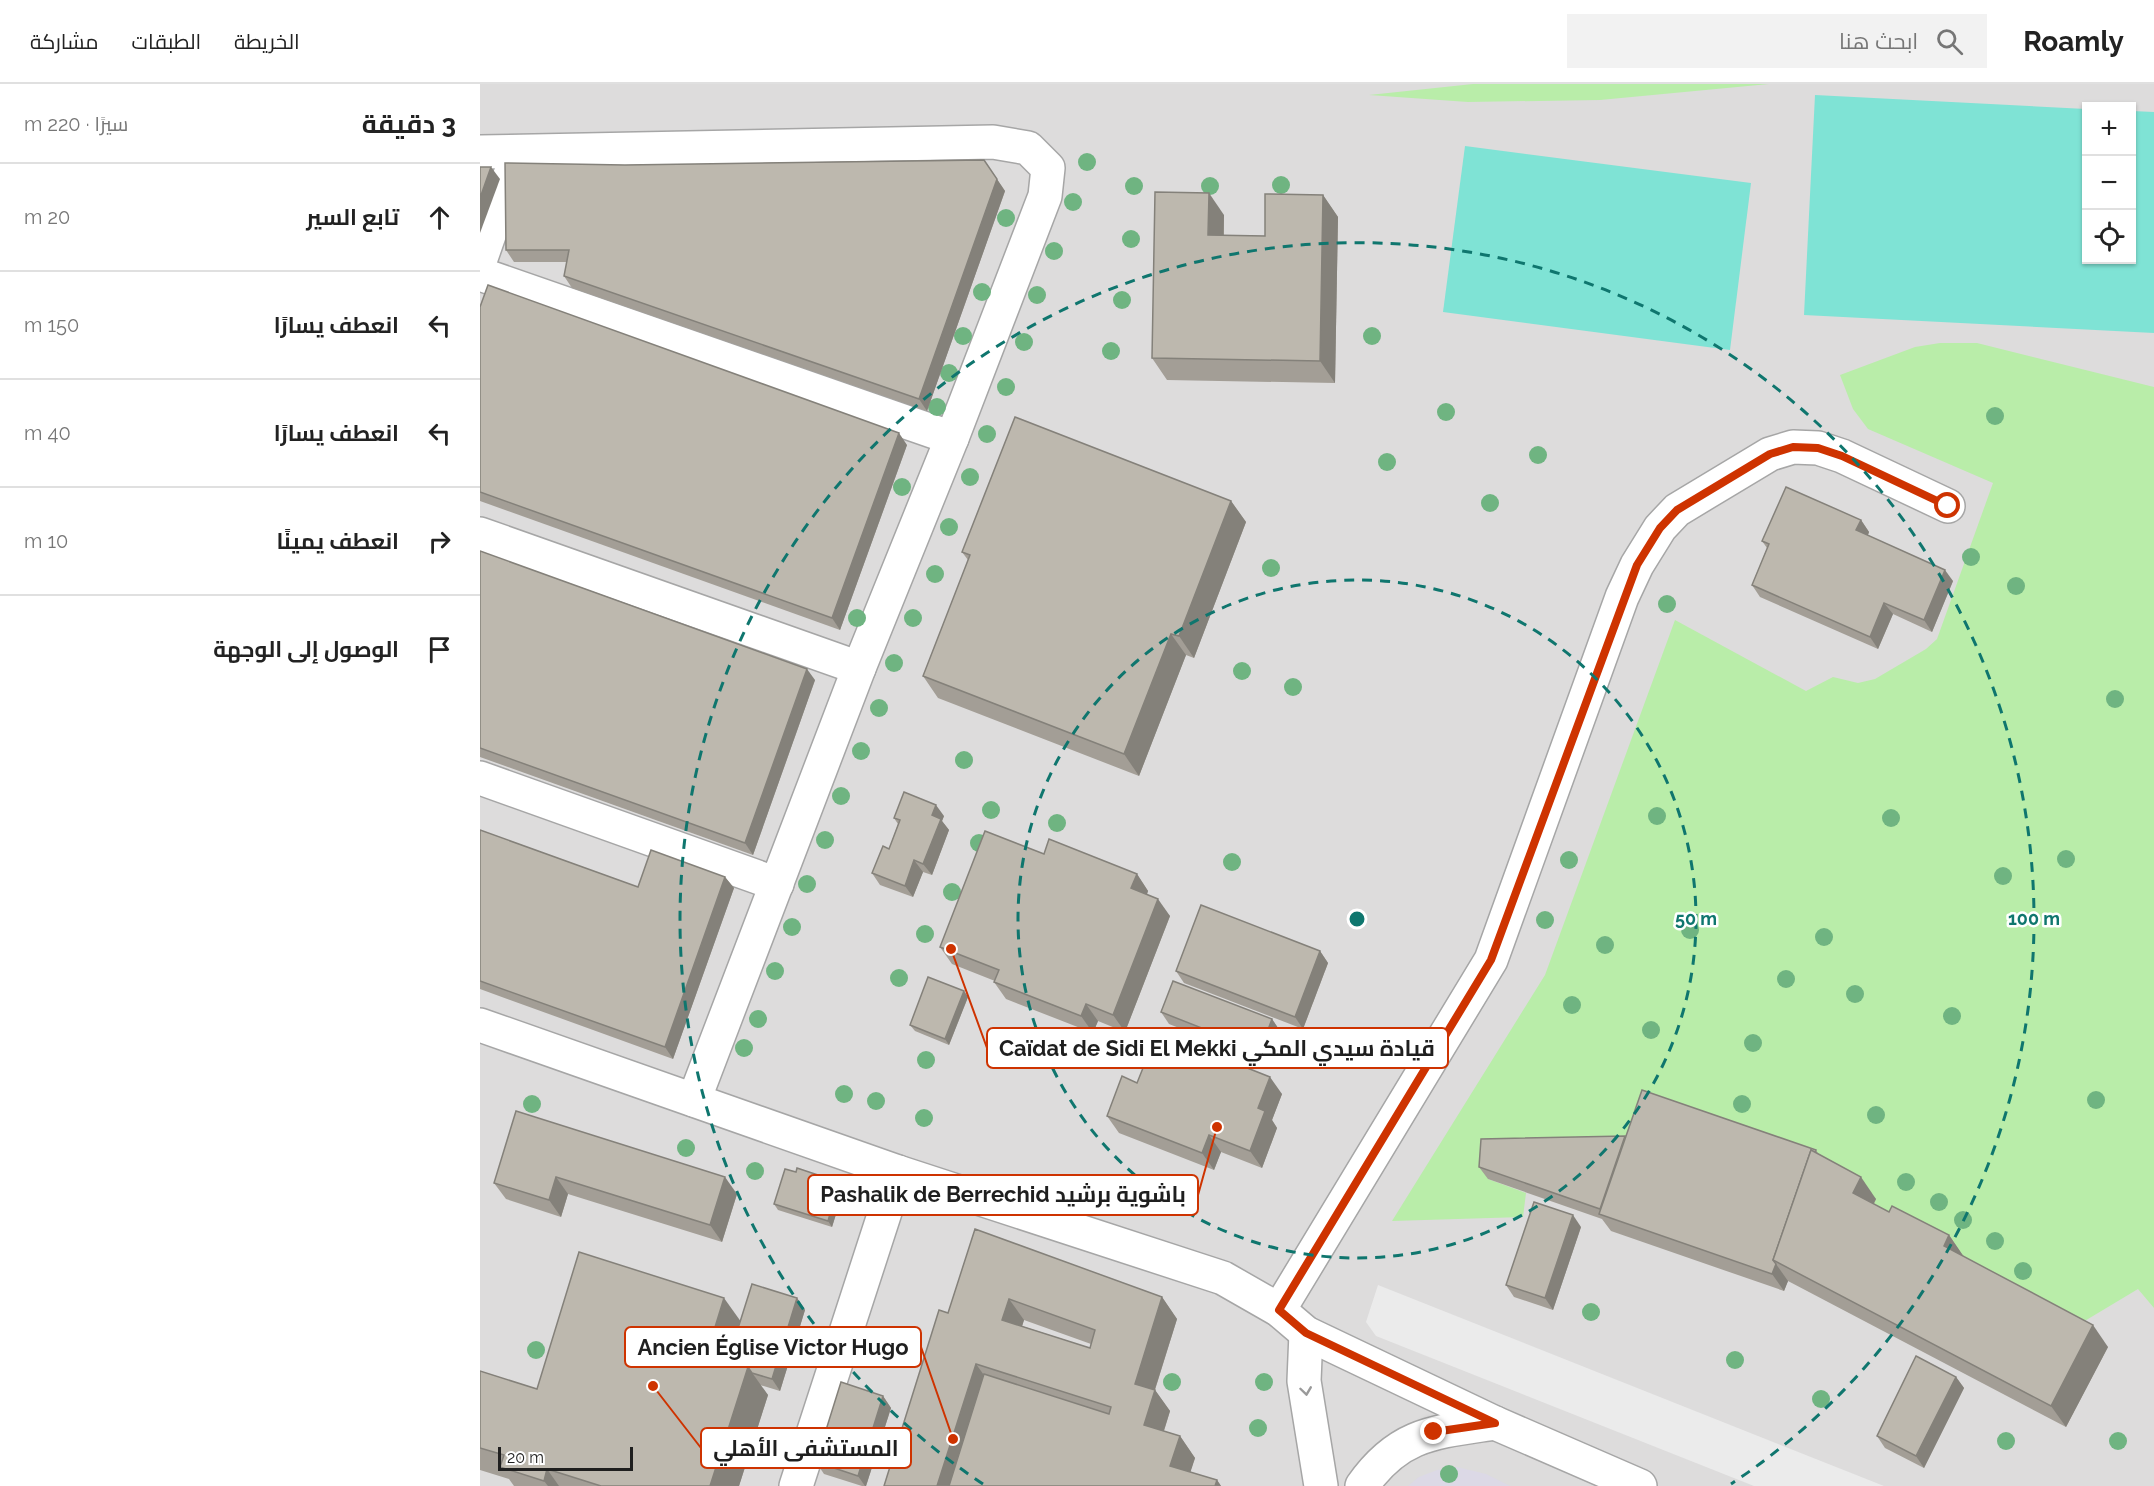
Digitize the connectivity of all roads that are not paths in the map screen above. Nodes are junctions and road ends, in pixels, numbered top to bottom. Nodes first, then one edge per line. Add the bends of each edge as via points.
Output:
1 (480, 152) edge
2 (518, 152) junction
3 (480, 261) edge
4 (480, 274) edge
5 (952, 438) junction
6 (1948, 506) dead end
7 (480, 534) edge
8 (859, 668) junction
9 (480, 778) edge
10 (777, 884) junction
11 (480, 1025) edge
12 (694, 1101) junction
13 (898, 1172) junction
14 (1279, 1310) junction
15 (1306, 1333) junction
16 (1495, 1423) junction
17 (796, 1486) edge
18 (1321, 1486) edge
19 (1362, 1486) edge
20 (1640, 1486) edge

1 - 2 street
2 - 3 street
2 - 5 street via 993,142 1028,148 1048,168 1045,196
4 - 5 street
5 - 8 street
6 - 14 street via 1842,456 1818,448 1793,447 1770,454 1677,510 1660,528 1623,597 1491,960
7 - 8 street
8 - 10 street
9 - 10 street
10 - 12 street
11 - 12 street
12 - 13 street
13 - 14 street via 1223,1278
13 - 17 street
14 - 15 street
15 - 16 street
15 -> 18 street via 1304,1381
16 - 19 street via 1434,1432 1402,1445 1376,1467
16 - 20 street

